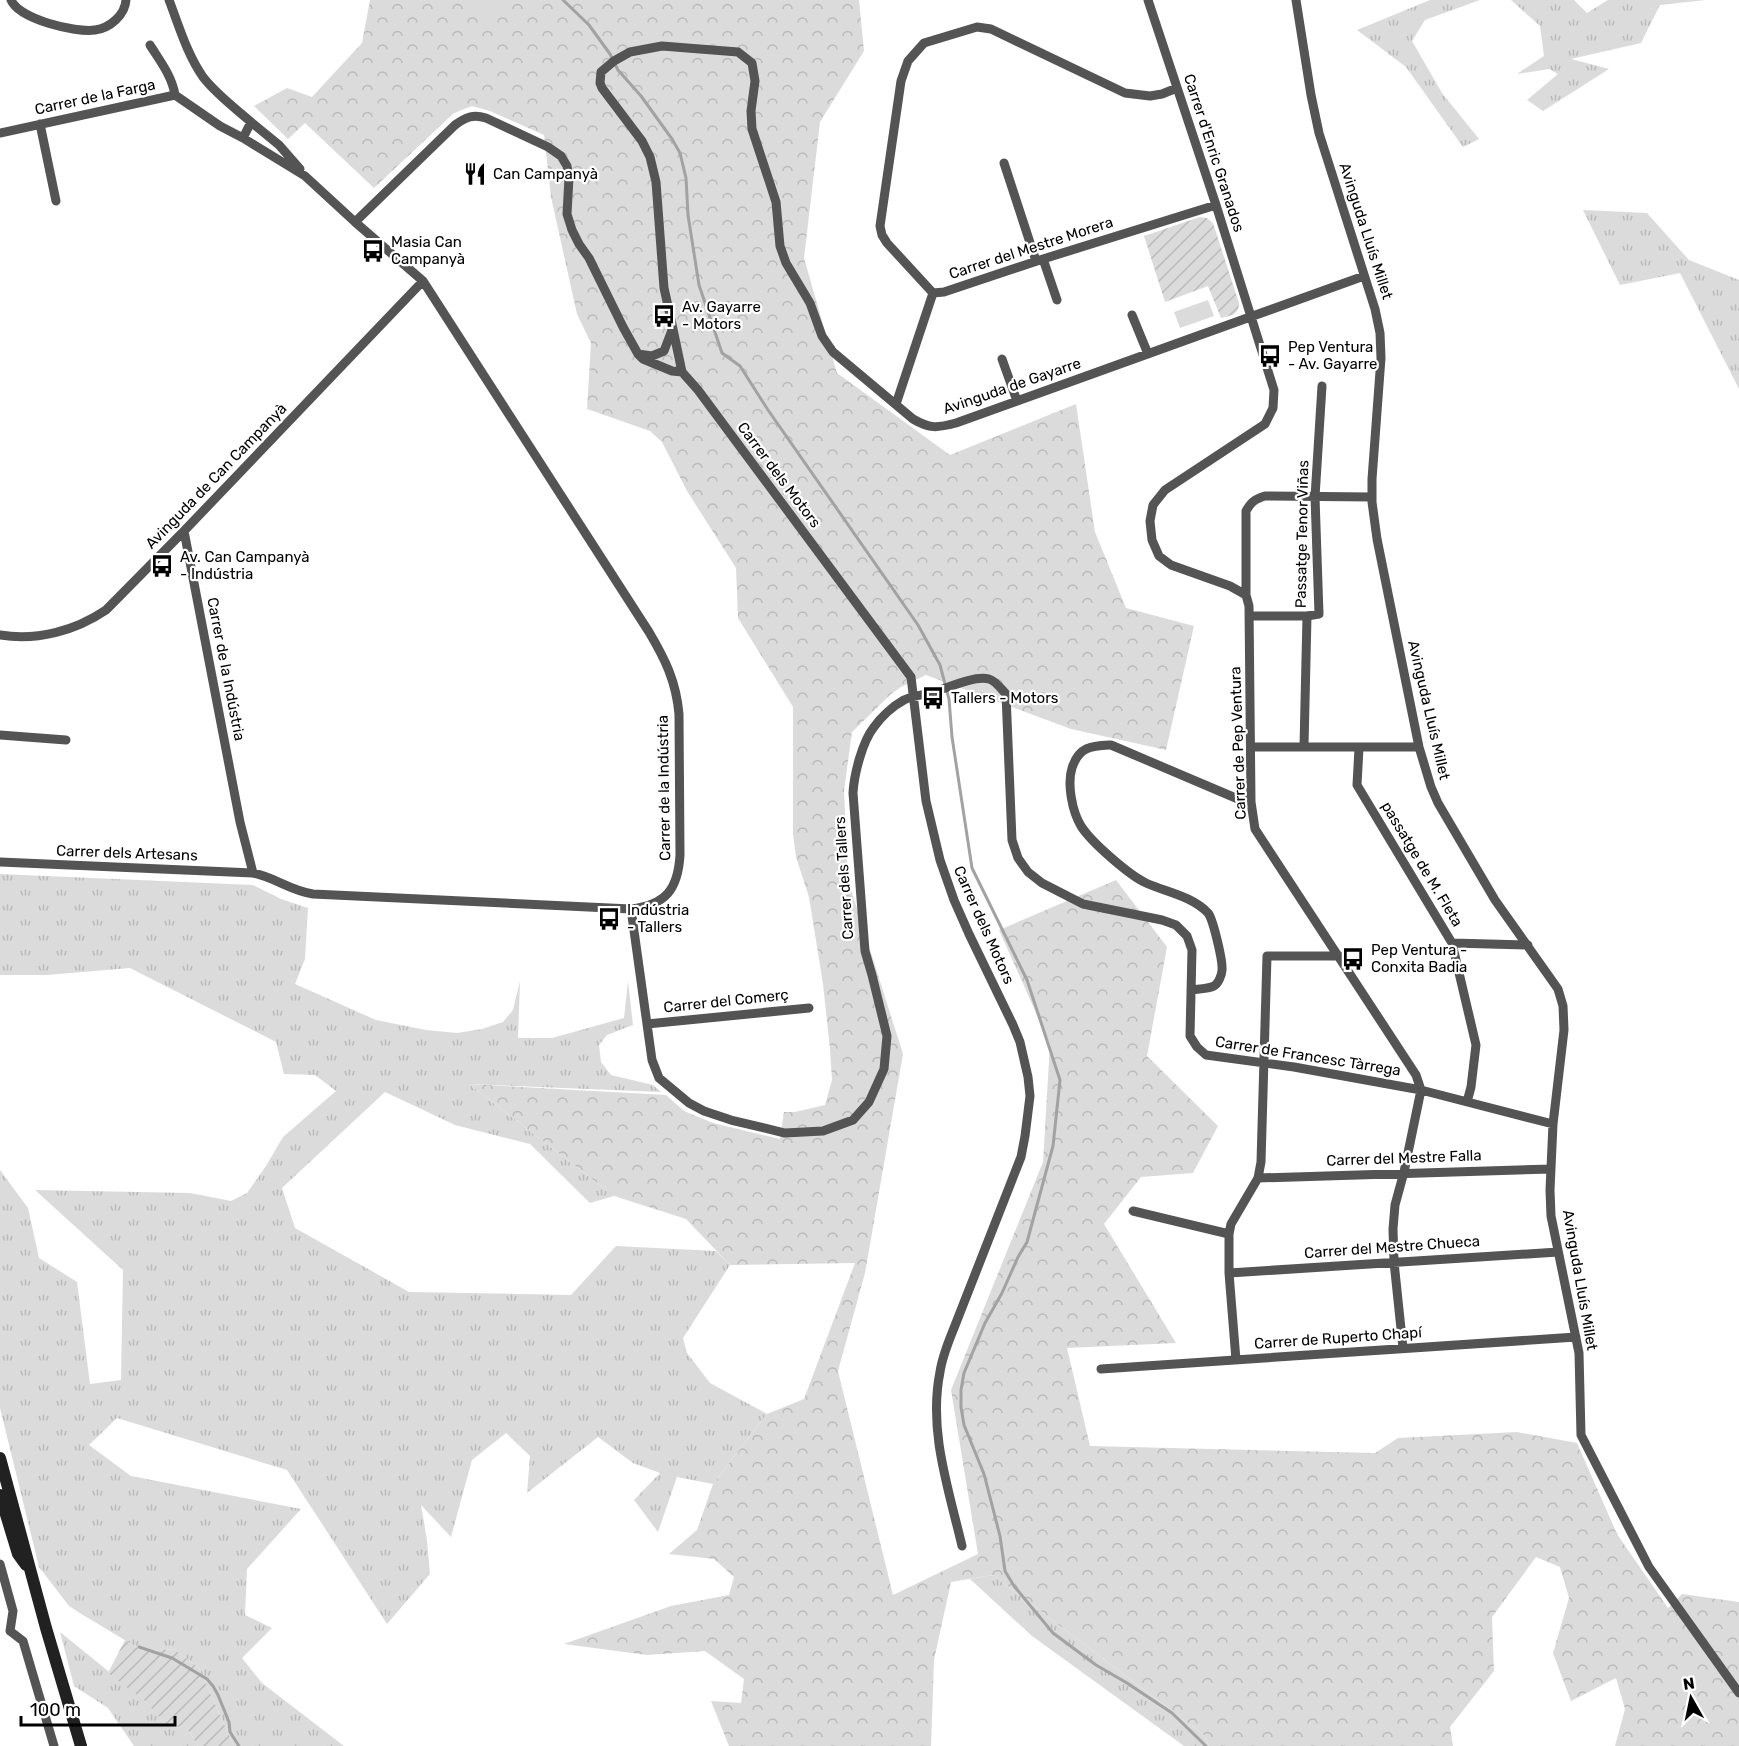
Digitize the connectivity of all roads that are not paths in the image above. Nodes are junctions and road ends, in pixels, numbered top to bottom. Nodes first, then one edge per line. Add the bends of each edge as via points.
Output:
1 (11, 0) edge
2 (126, 0) edge
3 (169, 0) edge
4 (1148, 0) edge
5 (1296, 0) edge
6 (150, 45) dead end
7 (1177, 88) junction
8 (175, 96) junction
9 (251, 122) junction
10 (40, 124) junction
11 (0, 133) edge
12 (243, 138) junction
13 (1005, 163) dead end
14 (306, 176) junction
15 (56, 201) dead end
16 (1216, 205) junction
17 (355, 222) junction
18 (1040, 260) junction
19 (1364, 276) junction
20 (423, 281) junction
21 (933, 293) junction
22 (1057, 300) dead end
23 (1132, 315) dead end
24 (1250, 316) junction
25 (673, 328) junction
26 (638, 354) junction
27 (1148, 354) junction
28 (1002, 359) dead end
29 (682, 372) junction
30 (1322, 386) dead end
31 (1017, 401) junction
32 (896, 404) junction
33 (1316, 497) junction
34 (1372, 498) junction
35 (184, 531) junction
36 (1246, 595) junction
37 (1250, 616) junction
38 (1307, 616) junction
39 (0, 635) edge
40 (914, 697) junction
41 (0, 735) edge
42 (66, 740) dead end
43 (1305, 746) junction
44 (1251, 747) junction
45 (1419, 747) junction
46 (1359, 748) junction
47 (1251, 802) junction
48 (0, 862) edge
49 (253, 873) junction
50 (630, 909) junction
51 (1452, 943) junction
52 (1528, 945) junction
53 (1339, 956) junction
54 (1191, 990) junction
55 (809, 1008) dead end
56 (646, 1024) junction
57 (1263, 1063) junction
58 (1421, 1090) junction
59 (1467, 1102) junction
60 (1553, 1124) junction
61 (1551, 1169) junction
62 (1404, 1172) junction
63 (1258, 1178) junction
64 (1134, 1211) dead end
65 (1229, 1234) junction
66 (1558, 1252) junction
67 (1394, 1262) junction
68 (1229, 1273) junction
69 (1576, 1337) junction
70 (1403, 1348) junction
71 (1236, 1360) junction
72 (1101, 1369) dead end
73 (0, 1458) edge
74 (0, 1495) edge
75 (962, 1546) dead end
76 (0, 1564) edge
77 (31, 1571) junction
78 (5, 1632) edge
79 (1739, 1693) edge
80 (54, 1746) edge
81 (81, 1746) edge

1 - 2 street via 15,7 47,23 93,30 107,27 119,17
3 - 9 street, Carrer de la Indústria via 203,77
4 - 7 street, Carrer d'Enric Granados
5 - 19 street, Avinguda Lluís Millet via 1319,133
6 - 8 street, Carrer de la Farga via 168,74
7 - 16 street, Carrer d'Enric Granados
7 - 21 street, Carrer del Mestre Morera via 1150,96 1125,93 991,29 977,27 924,43 908,61 901,81 880,226 887,243
8 - 10 street, Carrer de la Farga
8 - 12 street, Carrer de la Indústria
9 - 12 street
9 - 14 street, Carrer de la Indústria via 279,145
10 - 11 street, Carrer de la Farga
10 - 15 street
12 - 14 street, Carrer de la Indústria
13 - 18 street
14 - 17 street, Carrer de la Indústria
16 - 18 street, Carrer del Mestre Morera
16 - 24 street, Carrer d'Enric Granados
17 - 20 street, Carrer de la Indústria
17 - 26 street via 455,124 476,115 486,118 561,156 569,178 567,214 572,230
18 - 21 street, Carrer del Mestre Morera
18 - 22 street
19 - 24 street
19 - 34 street, Avinguda Lluís Millet via 1380,333 1381,358
20 - 35 street, Avinguda de Can Campanyà
20 - 50 street, Carrer de la Indústria via 649,632 670,671 679,714 679,873 672,889 658,901
21 - 32 street
23 - 27 street
24 - 27 street, Avinguda de Gayarre
24 - 36 street via 1274,390 1273,408 1265,424 1165,490 1153,505 1150,521 1159,555 1171,565
25 - 26 street via 664,351 652,356
25 - 29 street, Avinguda de Gayarre
25 - 32 street, Avinguda de Gayarre via 664,288 654,169 642,141 602,88 601,72 630,52 645,48 738,52 752,63 752,129 776,202 780,246 786,263 833,352
26 - 29 street via 651,363
27 - 31 street, Avinguda de Gayarre
28 - 31 street
29 - 40 street, Carrer dels Motors via 911,677
30 - 33 street, Passatge Tenor Viñas
31 - 32 street, Avinguda de Gayarre via 938,428 924,425
33 - 34 street
33 - 36 street, Carrer de Pep Ventura via 1265,496 1250,503 1246,511
33 - 38 street, Passatge Tenor Viñas via 1319,614
34 - 45 street, Avinguda Lluís Millet
35 - 39 street, Avinguda de Can Campanyà via 94,618 37,637
35 - 49 street, Carrer de la Indústria
36 - 37 street, Carrer de Pep Ventura
37 - 38 street, Passatge Tenor Viñas
37 - 44 street, Carrer de Pep Ventura
38 - 43 street
40 - 54 street, Carrer de Francesc Tàrrega via 972,680 989,679 998,685 1006,694 1012,840 1018,858 1042,883 1083,904 1176,925 1187,936 1192,950
40 - 56 street, Carrer dels Tallers via 890,710 873,728 854,783 865,951 887,1036 884,1069 869,1102 853,1120 824,1131 785,1133 704,1111 659,1078
40 - 75 street, Carrer dels Motors via 927,801 940,860 954,900 1020,1042 1030,1096 1021,1157 954,1328 939,1378 936,1402 940,1449
41 - 42 street
43 - 44 street
43 - 46 street
44 - 47 street, Carrer de Pep Ventura
45 - 46 street
45 - 52 street, Avinguda Lluís Millet via 1438,803 1495,900
46 - 51 street, passatge de M. Fleta via 1357,785
47 - 53 street, Carrer de Pep Ventura via 1255,829
47 - 54 street via 1111,745 1092,746 1078,754 1071,770 1075,812 1082,827 1100,846 1144,882 1196,903 1210,914 1222,970 1214,986
48 - 49 street, Carrer dels Artesans
49 - 50 street, Carrer de la Indústria via 313,894
50 - 56 street, Carrer dels Tallers
51 - 52 street
51 - 59 street, passatge de M. Fleta via 1476,1045
52 - 60 street, Avinguda Lluís Millet via 1558,989 1563,1006 1564,1030
53 - 57 street via 1267,956
53 - 58 street, Carrer de Pep Ventura via 1405,1055
54 - 57 street, Carrer de Francesc Tàrrega via 1190,1036 1197,1047 1206,1055
55 - 56 street, Carrer del Comerç
57 - 58 street, Carrer de Francesc Tàrrega
57 - 63 street
58 - 59 street, Carrer de Francesc Tàrrega
58 - 62 street
59 - 60 street, Carrer de Francesc Tàrrega
60 - 61 street, Avinguda Lluís Millet
61 - 62 street, Carrer del Mestre Falla
61 - 66 street, Avinguda Lluís Millet via 1551,1216
62 - 63 street, Carrer del Mestre Falla
62 - 67 street via 1395,1205
63 - 65 street
64 - 65 street
65 - 68 street
66 - 67 street, Carrer del Mestre Chueca
66 - 69 street, Avinguda Lluís Millet
67 - 68 street, Carrer del Mestre Chueca
67 - 70 street
68 - 71 street
69 - 70 street, Carrer de Ruperto Chapí
69 - 79 street, Avinguda Lluís Millet via 1581,1435 1648,1567
70 - 71 street, Carrer de Ruperto Chapí
71 - 72 street, Carrer de Ruperto Chapí
73 - 77 street
74 - 77 street via 18,1554
76 - 78 street via 13,1611
77 - 81 street
78 - 80 street via 23,1641

